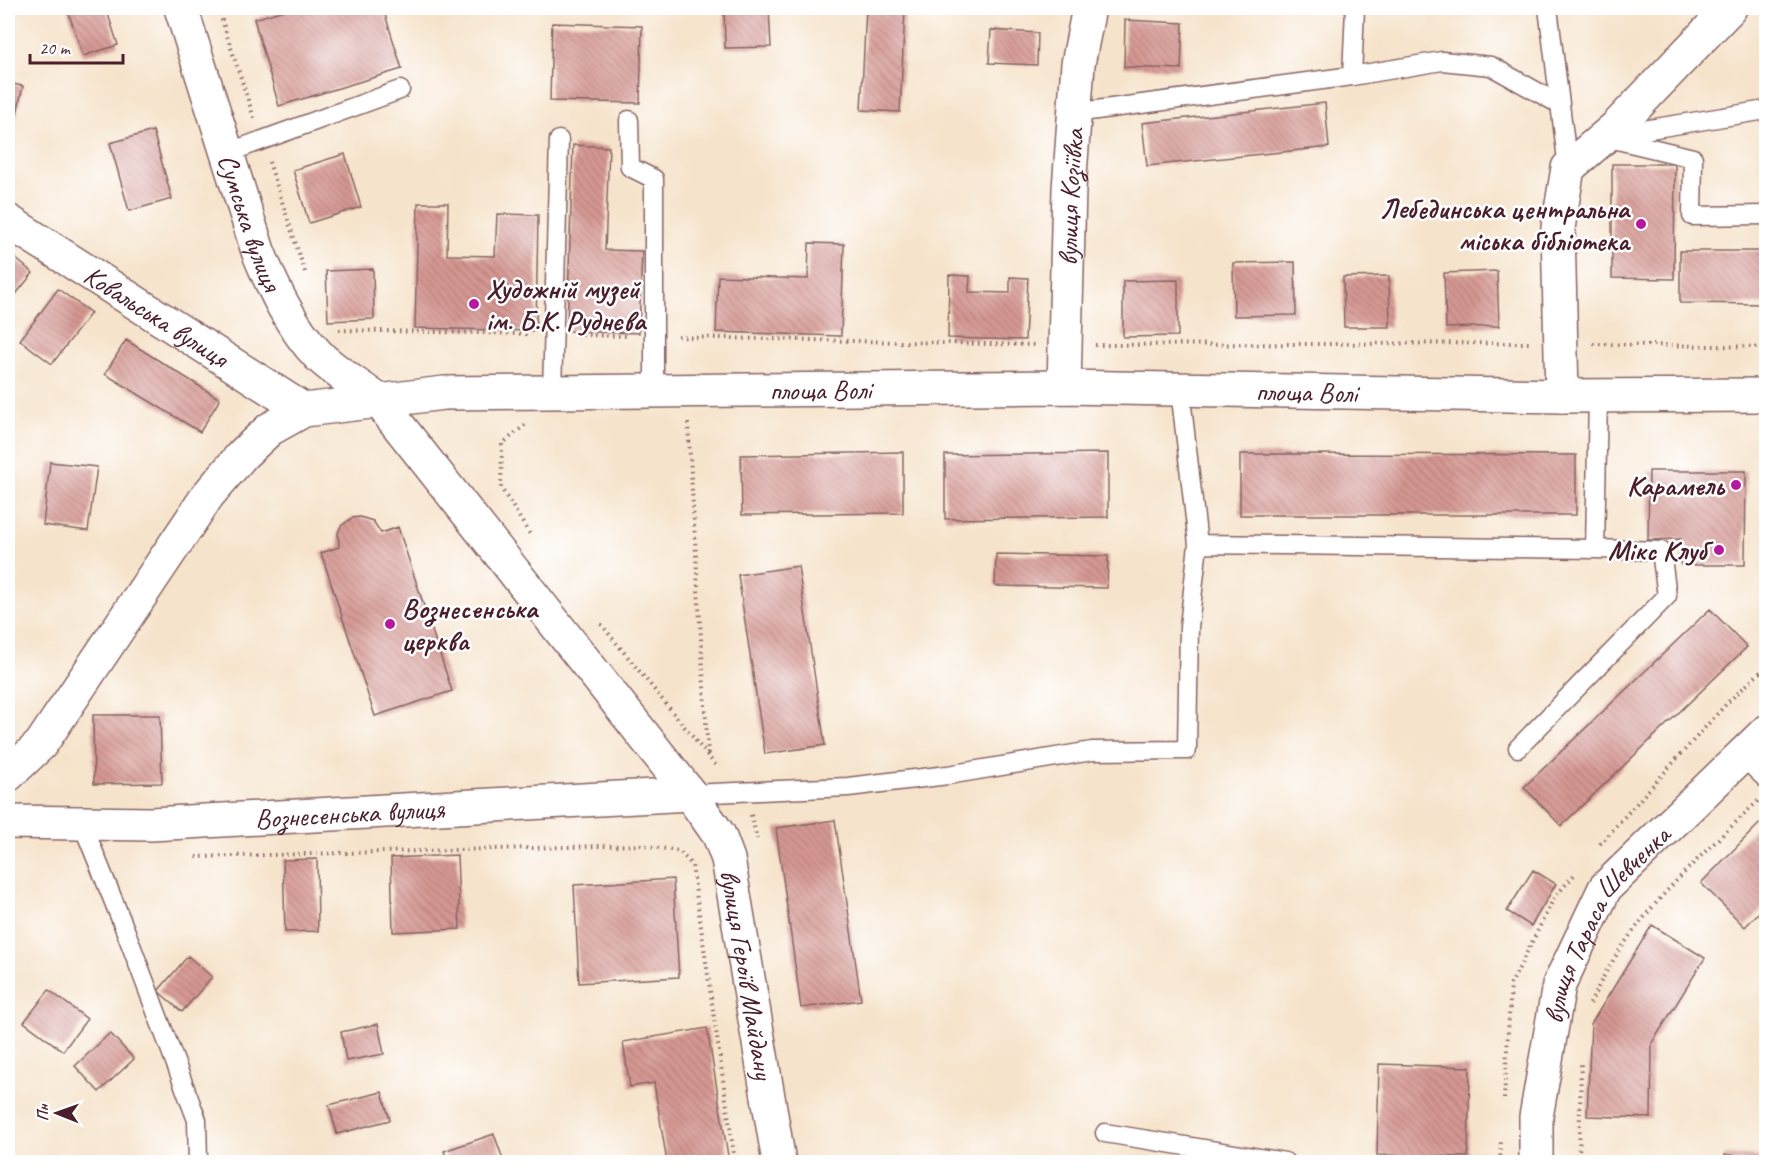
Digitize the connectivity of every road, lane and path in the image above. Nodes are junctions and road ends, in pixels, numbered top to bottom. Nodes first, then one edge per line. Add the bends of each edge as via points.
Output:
1 (181, 8) edge
2 (218, 8) edge
3 (1089, 8) edge
4 (1354, 8) edge
5 (1548, 8) edge
6 (1730, 8) edge
7 (1352, 76) junction
8 (400, 90) dead end
9 (1559, 104) junction
10 (1767, 110) edge
11 (1074, 113) junction
12 (628, 120) dead end
13 (1605, 137) junction
14 (560, 140) dead end
15 (261, 141) junction
16 (227, 153) junction
17 (1568, 168) junction
18 (1767, 214) edge
19 (8, 221) edge
20 (310, 285) dead end
21 (1064, 387) junction
22 (1180, 389) junction
23 (654, 391) junction
24 (552, 392) junction
25 (1767, 395) edge
26 (1562, 396) junction
27 (1598, 397) junction
28 (379, 400) junction
29 (304, 410) junction
30 (688, 411) dead end
31 (527, 423) dead end
32 (532, 538) dead end
33 (1198, 544) junction
34 (1595, 549) junction
35 (597, 620) dead end
36 (1767, 732) edge
37 (1518, 748) dead end
38 (1742, 756) junction
39 (8, 775) edge
40 (1767, 779) edge
41 (690, 794) junction
42 (1767, 794) edge
43 (8, 822) edge
44 (82, 823) junction
45 (191, 857) dead end
46 (1587, 1011) dead end
47 (1581, 1050) dead end
48 (1105, 1133) dead end
49 (198, 1162) edge
50 (735, 1162) edge
51 (778, 1162) edge
52 (1285, 1162) edge
53 (1536, 1162) edge
54 (1579, 1162) edge

1 - 16 main road, Сумська вулиця
2 - 15 path
3 - 11 main road, вулиця Козіївка
4 - 7 lane
5 - 9 lane
6 - 13 main road
7 - 9 lane via 1442,61 1491,66
7 - 11 lane
8 - 15 lane
9 - 17 lane
10 - 13 lane
11 - 21 main road, вулиця Козіївка
12 - 23 lane via 630,167 654,179
13 - 17 main road
13 - 18 lane via 1693,158 1692,216
14 - 24 lane
15 - 16 lane
15 - 20 path
16 - 28 main road, Сумська вулиця via 258,251 294,323 319,356
17 - 26 main road via 1558,228
19 - 29 main road, Ковальська вулиця
21 - 22 main road, площа Волі
21 - 23 main road, площа Волі
22 - 26 main road, площа Волі
22 - 33 lane
23 - 24 main road, площа Волі
24 - 28 main road, площа Волі via 444,393
25 - 27 main road, площа Волі
26 - 27 main road, площа Волі
27 - 34 lane
28 - 29 main road, площа Волі
28 - 41 main road
29 - 39 main road via 270,429 208,495 41,744
30 - 35 path via 708,754
31 - 32 path via 502,444 501,488
33 - 34 lane
33 - 41 lane via 1189,627 1187,750 1092,752 848,787
34 - 37 lane via 1661,551 1667,596
36 - 38 main road, вулиця Тараса Шевченка
38 - 40 lane
38 - 53 main road, вулиця Тараса Шевченка via 1605,888 1559,985 1536,1117
41 - 44 main road, Вознесенська вулиця via 151,824
41 - 51 main road, вулиця Героїв Майдану via 719,835 728,859
42 - 46 path via 1658,899 1603,976
43 - 44 main road, Вознесенська вулиця
44 - 49 lane via 197,1120
45 - 50 path via 641,845 679,851 692,865
47 - 54 path
48 - 52 lane

